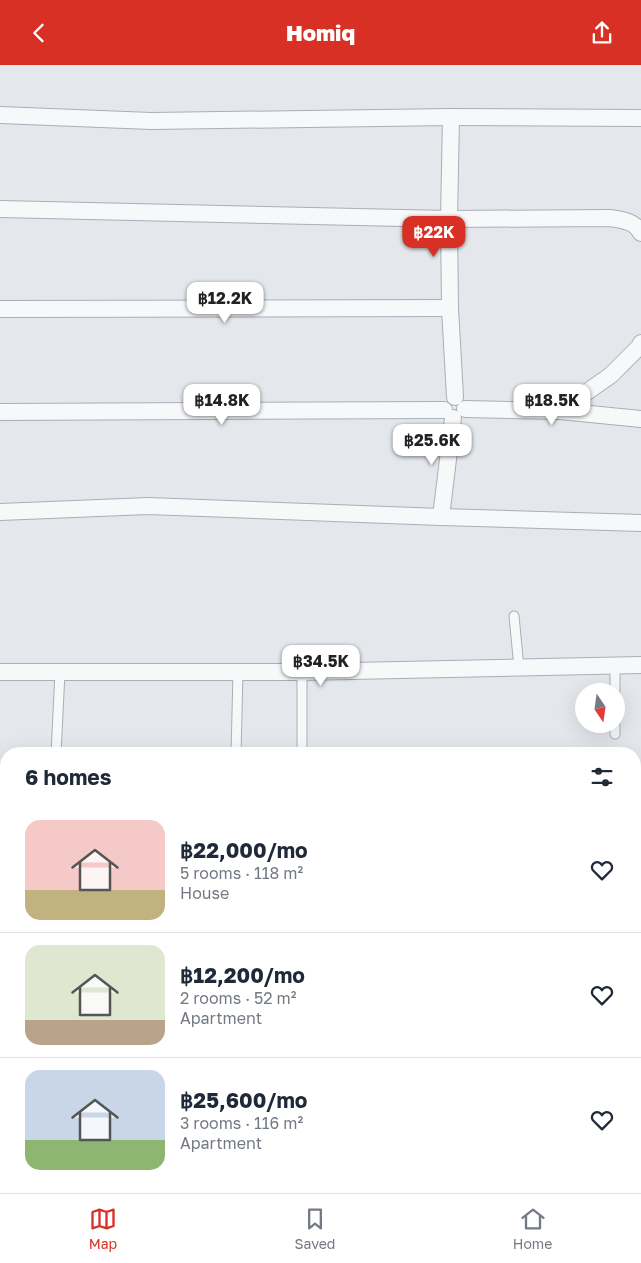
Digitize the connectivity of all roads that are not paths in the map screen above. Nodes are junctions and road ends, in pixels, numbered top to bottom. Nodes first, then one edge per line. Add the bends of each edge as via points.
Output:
1 (0, 115) edge
2 (452, 117) junction
3 (640, 118) edge
4 (0, 209) edge
5 (449, 219) junction
6 (641, 233) edge
7 (450, 308) junction
8 (0, 309) edge
9 (641, 343) edge
10 (454, 409) junction
11 (0, 411) edge
12 (560, 411) junction
13 (641, 419) edge
14 (0, 511) edge
15 (441, 517) junction
16 (640, 523) edge
17 (514, 616) dead end
18 (641, 665) edge
19 (614, 666) junction
20 (518, 668) junction
21 (0, 672) edge
22 (60, 672) junction
23 (238, 672) junction
24 (302, 672) junction
25 (615, 683) edge
26 (56, 747) edge
27 (236, 747) edge
28 (302, 747) edge

1 - 2 street via 151,121
2 - 3 street
2 - 5 street
4 - 5 street
5 - 6 street via 610,218 630,222
5 - 7 street
7 - 8 street
7 - 10 street
9 - 12 street via 611,375
10 - 11 street
10 - 12 street
10 - 15 street
12 - 13 street
14 - 15 street via 148,506
15 - 16 street
17 - 20 lane
18 - 19 street
19 - 20 street
19 - 25 lane
20 - 24 street
21 - 22 street
22 - 23 street
22 - 26 lane
23 - 24 street
23 - 27 lane
24 - 28 lane

